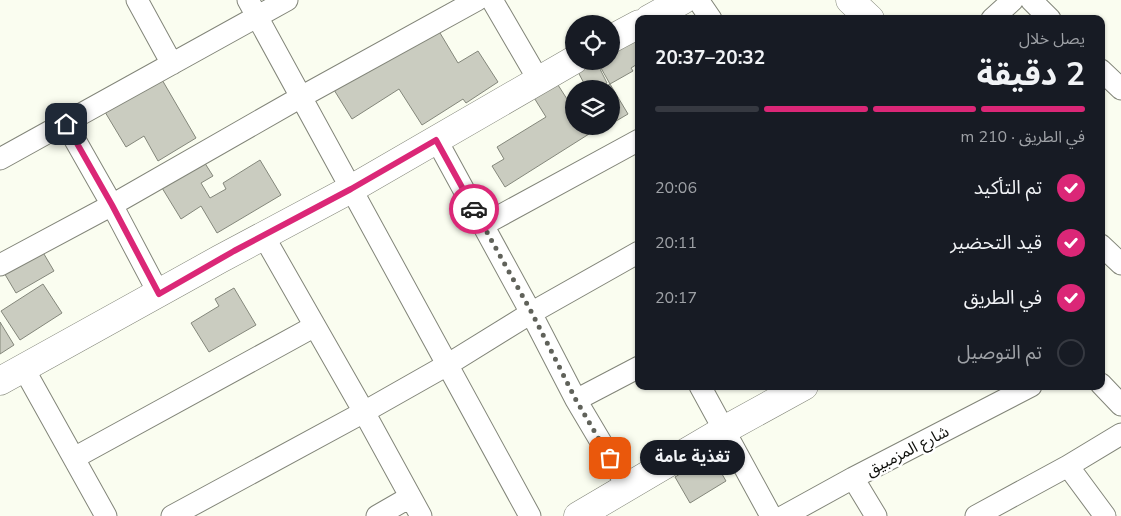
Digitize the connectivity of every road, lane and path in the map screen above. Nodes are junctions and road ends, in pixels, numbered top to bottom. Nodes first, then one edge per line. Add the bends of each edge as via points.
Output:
1 (137, 0) edge
2 (288, 0) edge
3 (477, 0) edge
4 (492, 0) edge
5 (683, 0) edge
6 (698, 0) edge
7 (850, 0) edge
8 (1013, 0) edge
9 (1031, 0) edge
10 (253, 8) edge
11 (656, 15) edge
12 (708, 15) edge
13 (866, 15) edge
14 (996, 15) edge
15 (1046, 15) edge
16 (635, 26) edge
17 (620, 34) edge
18 (172, 64) junction
19 (565, 65) edge
20 (1105, 74) edge
21 (538, 80) junction
22 (1121, 89) edge
23 (301, 97) junction
24 (66, 124) junction
25 (436, 140) junction
26 (635, 142) edge
27 (0, 159) edge
28 (351, 189) junction
29 (112, 205) junction
30 (483, 225) junction
31 (263, 236) junction
32 (635, 254) edge
33 (0, 265) edge
34 (159, 294) junction
35 (532, 313) junction
36 (315, 326) junction
37 (447, 365) junction
38 (24, 369) junction
39 (635, 369) edge
40 (0, 381) edge
41 (1105, 388) edge
42 (702, 390) edge
43 (797, 390) edge
44 (1023, 390) edge
45 (576, 400) junction
46 (1121, 405) edge
47 (364, 412) junction
48 (724, 430) junction
49 (1121, 434) edge
50 (74, 458) junction
51 (1068, 466) junction
52 (853, 478) junction
53 (627, 486) junction
54 (410, 497) junction
55 (106, 516) edge
56 (172, 516) edge
57 (377, 516) edge
58 (421, 516) edge
59 (530, 516) edge
60 (578, 516) edge
61 (771, 516) edge
62 (784, 516) edge
63 (876, 516) edge
64 (976, 516) edge
65 (1105, 516) edge

1 - 18 street
2 - 10 street
3 - 23 street
4 - 21 street
5 - 11 street
6 - 12 street
7 - 13 street
8 - 14 street
9 - 15 street
10 - 18 street
10 - 23 street
16 - 17 street
18 - 24 street
19 - 21 street
20 - 22 street
21 - 25 street
23 - 28 street
23 - 29 street
24 - 27 street
24 - 29 street
25 - 28 street
25 - 30 street
26 - 30 street
28 - 31 street
28 - 37 street
29 - 33 street
29 - 34 street
30 - 35 street
31 - 34 street
31 - 36 street
32 - 35 street
34 - 38 street
35 - 37 street
35 - 45 street
36 - 47 street
36 - 50 street
37 - 47 street
37 - 59 street
38 - 40 street
38 - 50 street
39 - 45 street
41 - 46 street
42 - 48 street
43 - 48 street
44 - 52 street, شارع المزمبيق
45 - 53 street
47 - 54 street
47 - 56 street
48 - 53 street
48 - 61 street
49 - 51 street
50 - 55 street
51 - 64 street
51 - 65 street
52 - 62 street, شارع المزمبيق
52 - 63 street
53 - 60 street
54 - 57 street
54 - 58 street

